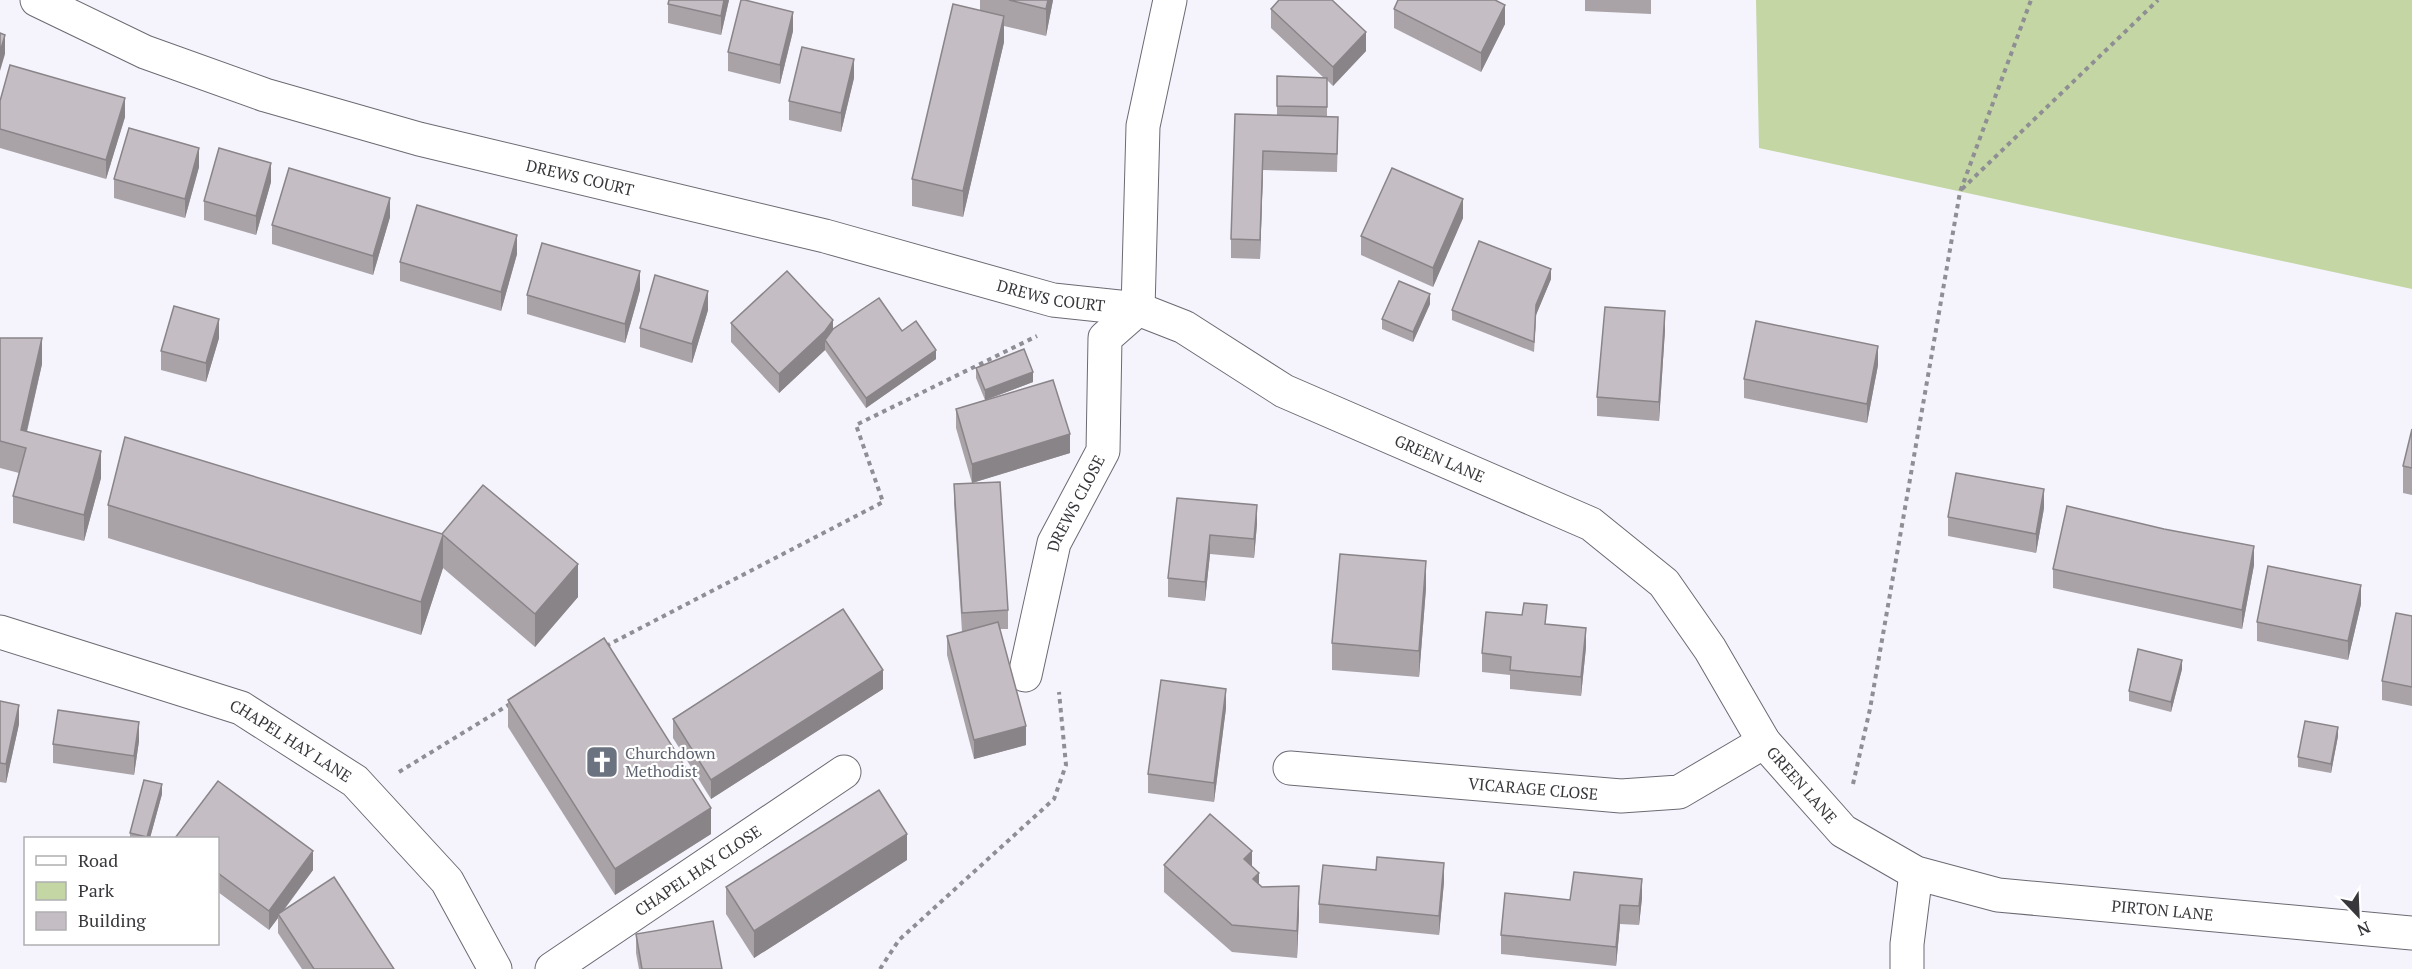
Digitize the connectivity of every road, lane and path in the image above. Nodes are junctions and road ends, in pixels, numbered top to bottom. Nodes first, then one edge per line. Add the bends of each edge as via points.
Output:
1 (37, 0) edge
2 (1170, 0) edge
3 (2031, 0) edge
4 (2158, 0) edge
5 (1960, 192) junction
6 (1088, 304) junction
7 (1138, 309) junction
8 (0, 632) edge
9 (601, 649) edge
10 (1025, 675) dead end
11 (512, 702) edge
12 (1764, 742) junction
13 (1290, 768) dead end
14 (844, 772) dead end
15 (378, 805) junction
16 (1843, 831) junction
17 (1916, 873) junction
18 (2412, 933) edge
19 (495, 969) edge
20 (552, 969) edge
21 (1907, 969) edge

1 - 6 street, DREWS COURT via 146,52 265,95 419,139 825,236 1053,300
2 - 7 street via 1143,126
3 - 5 path
4 - 5 path
5 - 16 path via 1870,709
6 - 7 street, DREWS COURT
6 - 9 path via 1058,326 856,425 883,502
7 - 10 street, DREWS CLOSE via 1105,338 1103,451 1054,543
7 - 12 street, GREEN LANE via 1184,327 1284,391 1591,524 1664,583 1710,649
8 - 15 street, CHAPEL HAY LANE via 241,708 355,781
11 - 15 path via 385,781
12 - 13 street, VICARAGE CLOSE via 1678,792 1621,796
12 - 16 street, GREEN LANE
14 - 20 street, CHAPEL HAY CLOSE
15 - 19 street, CHAPEL HAY LANE via 447,881
16 - 17 street, GREEN LANE
17 - 18 street, PIRTON LANE via 1998,895
17 - 21 street

